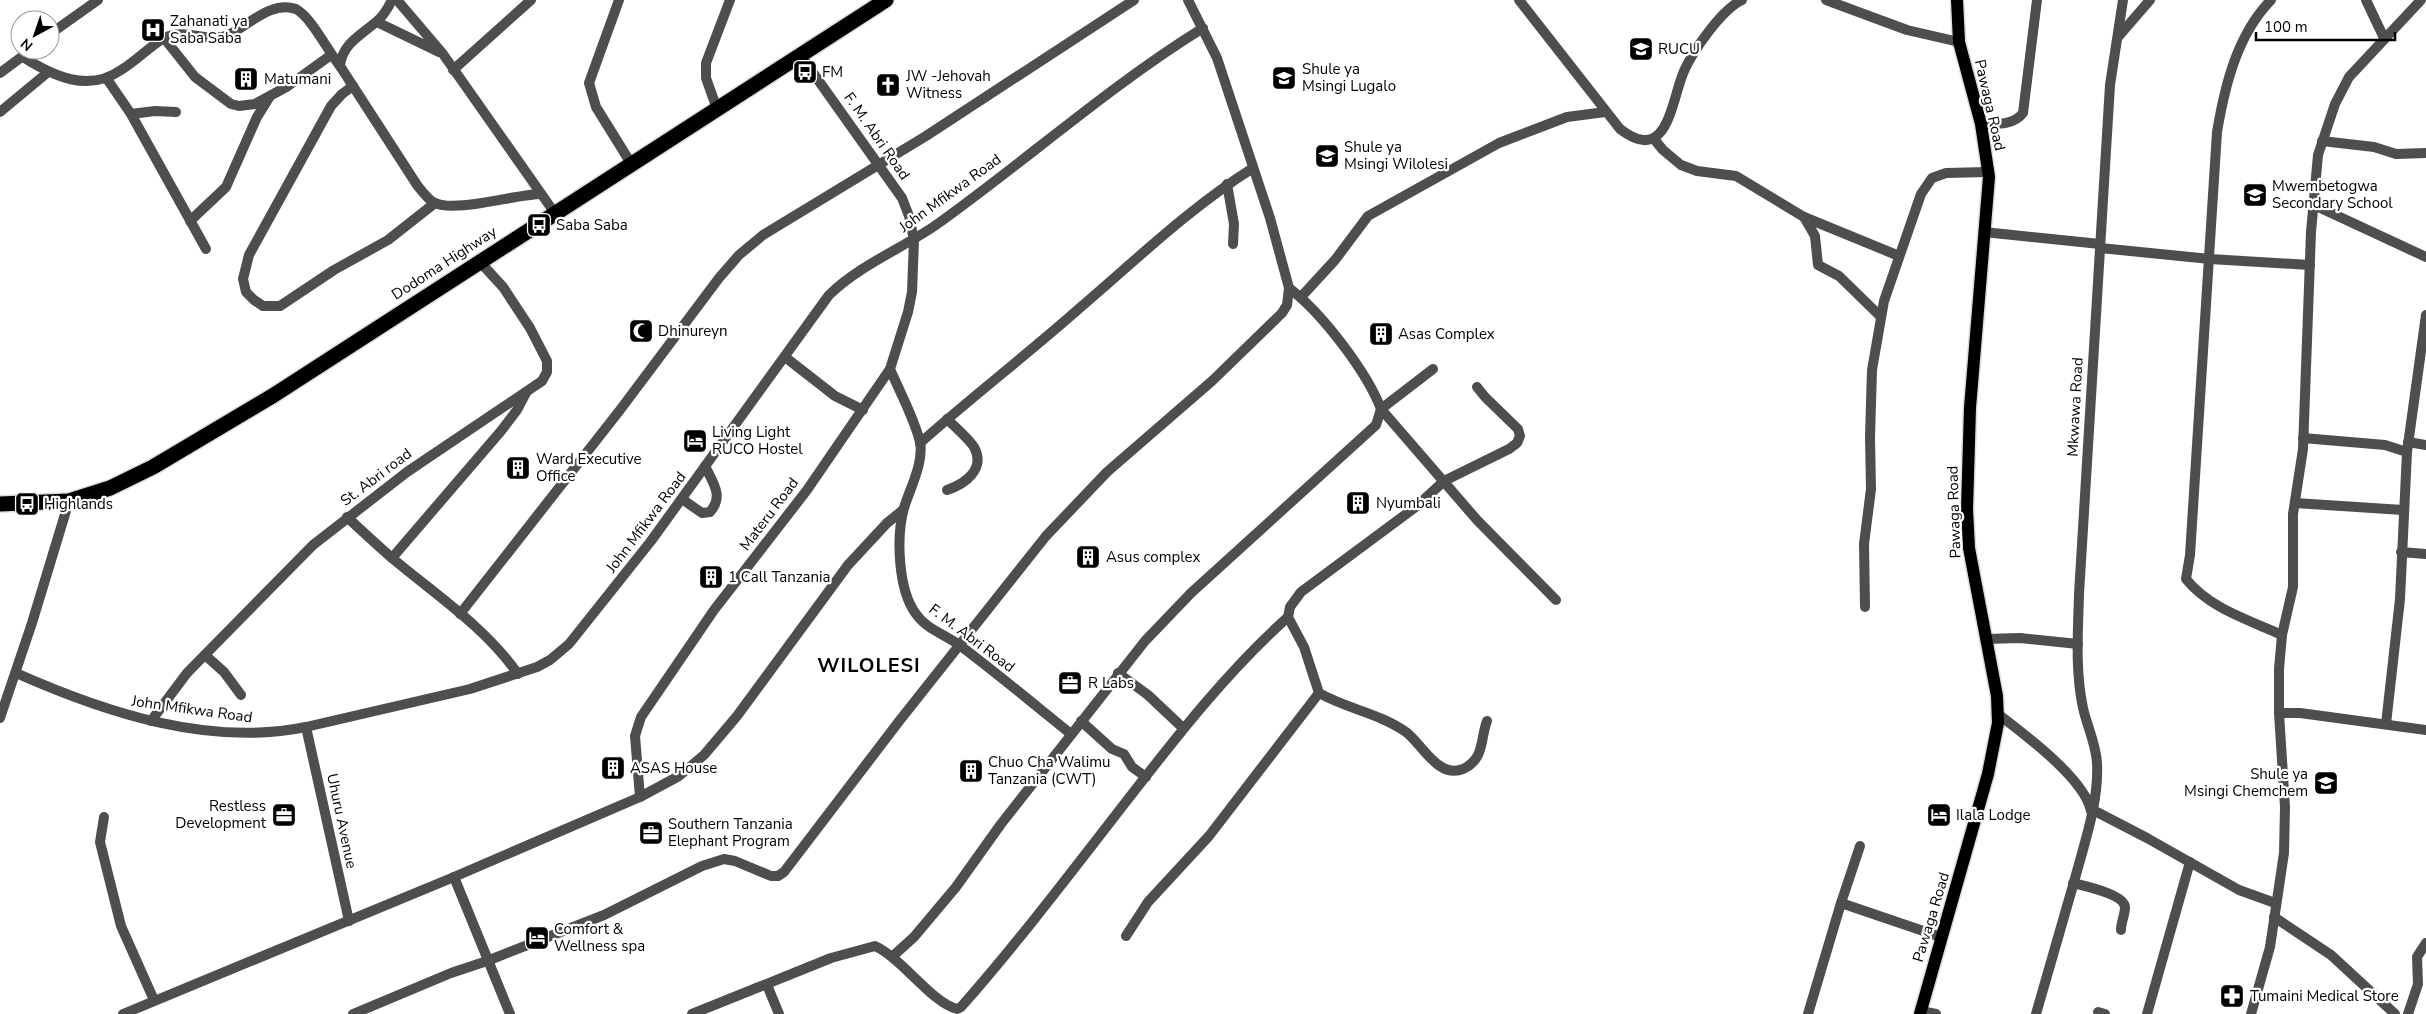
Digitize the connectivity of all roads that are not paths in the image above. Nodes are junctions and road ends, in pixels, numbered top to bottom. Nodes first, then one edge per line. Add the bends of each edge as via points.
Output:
1 (98, 0) edge
2 (392, 0) edge
3 (396, 0) edge
4 (531, 0) edge
5 (619, 0) edge
6 (730, 0) edge
7 (886, 0) edge
8 (1134, 0) edge
9 (1188, 0) edge
10 (1519, 0) edge
11 (1742, 0) edge
12 (1826, 0) edge
13 (1957, 0) edge
14 (2037, 0) edge
15 (2124, 0) edge
16 (2150, 0) edge
17 (2271, 0) edge
18 (2366, 0) edge
19 (2421, 0) edge
20 (377, 22) junction
21 (60, 27) edge
22 (1203, 28) junction
23 (164, 38) junction
24 (2116, 38) junction
25 (2384, 38) junction
26 (1959, 42) junction
27 (443, 54) junction
28 (331, 56) junction
29 (801, 56) junction
30 (18, 60) edge
31 (34, 60) edge
32 (340, 66) junction
33 (453, 70) junction
34 (0, 73) edge
35 (48, 73) junction
36 (107, 79) junction
37 (353, 86) junction
38 (270, 95) junction
39 (717, 109) junction
40 (0, 112) edge
41 (176, 112) dead end
42 (1605, 112) junction
43 (131, 114) junction
44 (1980, 124) junction
45 (1654, 139) junction
46 (2322, 141) junction
47 (2426, 154) edge
48 (878, 164) junction
49 (632, 165) junction
50 (1253, 168) junction
51 (1988, 172) junction
52 (1227, 184) junction
53 (541, 194) junction
54 (435, 203) junction
55 (2314, 205) junction
56 (554, 212) junction
57 (1804, 217) junction
58 (190, 221) junction
59 (1984, 232) junction
60 (914, 240) junction
61 (1233, 244) dead end
62 (2100, 246) junction
63 (206, 249) dead end
64 (1899, 256) junction
65 (2426, 258) edge
66 (2210, 259) junction
67 (480, 262) junction
68 (2310, 265) junction
69 (1289, 288) junction
70 (1301, 297) junction
71 (2426, 315) edge
72 (1881, 317) junction
73 (785, 357) junction
74 (890, 369) junction
75 (1433, 369) dead end
76 (1477, 386) dead end
77 (527, 392) junction
78 (1381, 409) junction
79 (863, 410) junction
80 (948, 418) junction
81 (2304, 438) junction
82 (2408, 442) junction
83 (920, 443) junction
84 (2426, 445) edge
85 (2407, 452) junction
86 (705, 466) junction
87 (1444, 481) junction
88 (947, 490) dead end
89 (682, 499) junction
90 (69, 501) junction
91 (0, 504) edge
92 (2295, 504) junction
93 (904, 510) junction
94 (2403, 510) junction
95 (347, 517) junction
96 (2401, 552) junction
97 (2426, 554) edge
98 (392, 558) junction
99 (1556, 600) dead end
100 (1865, 607) dead end
101 (460, 614) junction
102 (1288, 617) junction
103 (2282, 636) junction
104 (1986, 639) junction
105 (2078, 644) junction
106 (960, 645) junction
107 (205, 655) junction
108 (16, 673) junction
109 (1118, 673) junction
110 (518, 674) junction
111 (1319, 693) junction
112 (241, 695) dead end
113 (2279, 713) junction
114 (1998, 714) junction
115 (0, 718) edge
116 (1487, 720) dead end
117 (151, 721) junction
118 (1081, 721) junction
119 (2386, 724) junction
120 (306, 727) junction
121 (1183, 728) junction
122 (2426, 730) edge
123 (1071, 734) junction
124 (1146, 777) junction
125 (640, 797) junction
126 (2092, 812) junction
127 (104, 817) dead end
128 (1860, 846) dead end
129 (2190, 862) junction
130 (454, 877) junction
131 (2073, 883) junction
132 (1841, 903) junction
133 (2276, 903) junction
134 (2274, 917) junction
135 (348, 921) junction
136 (2121, 930) dead end
137 (1126, 936) dead end
138 (1941, 937) junction
139 (2426, 943) edge
140 (893, 956) junction
141 (488, 961) junction
142 (767, 985) junction
143 (154, 1000) junction
144 (955, 1012) edge
145 (1920, 1012) edge
146 (123, 1014) edge
147 (353, 1014) edge
148 (510, 1014) edge
149 (692, 1014) edge
150 (779, 1014) edge
151 (1808, 1014) edge
152 (1936, 1014) edge
153 (2036, 1014) edge
154 (2148, 1014) edge
155 (2251, 1014) edge
156 (2395, 1014) edge
157 (2408, 1014) edge

1 - 21 street
2 - 20 street
3 - 27 street
4 - 33 street
5 - 49 street via 589,83 596,107
6 - 39 street via 706,63 706,78
7 - 29 highway, Dodoma Highway
8 - 48 street
9 - 22 street
10 - 42 street
11 - 45 street via 1726,12 1689,62 1668,123
12 - 26 street via 1914,32
13 - 26 main road, Pawaga Road
14 - 44 street via 2023,113 2007,123
15 - 24 street, Mkwawa Road
16 - 24 street
17 - 66 street via 2248,31 2237,54 2222,105
18 - 25 street
19 - 25 street
20 - 27 street
20 - 32 street via 347,47
22 - 50 street via 1217,58
22 - 60 street, John Mfikwa Road via 1104,95 967,203
23 - 28 street via 176,34 228,35 270,8 288,6 303,14
23 - 36 street
23 - 38 street via 195,77 231,104 247,106
24 - 62 street, Mkwawa Road
25 - 46 street via 2349,77
26 - 44 main road, Pawaga Road
27 - 33 street
28 - 32 street
28 - 38 street
29 - 39 highway, Dodoma Highway
29 - 48 street, F. M. Abri Road
30 - 34 street
31 - 35 street
32 - 37 street
33 - 53 street
35 - 36 street via 76,80 96,82
35 - 40 street
36 - 43 street
37 - 54 street via 417,185
37 - 54 street via 331,106 254,244 243,279 246,292 264,306 280,306 334,270 388,240
38 - 58 street via 229,183
39 - 49 highway, Dodoma Highway
41 - 43 street
42 - 45 street via 1630,137
42 - 70 street via 1568,117 1499,143 1368,216 1335,260
43 - 58 street
44 - 51 main road, Pawaga Road
45 - 57 street via 1681,165 1697,171 1736,176
46 - 47 street via 2374,147 2396,154
46 - 55 street
48 - 60 street, F. M. Abri Road via 902,198
48 - 101 street via 763,234 739,255
49 - 56 highway, Dodoma Highway
50 - 52 street
50 - 69 street
51 - 59 main road, Pawaga Road
51 - 64 street via 1946,173 1932,178 1920,194
52 - 61 street via 1234,224
52 - 80 street
53 - 54 street via 462,205
53 - 56 street
55 - 65 street
55 - 68 street
56 - 67 highway, Dodoma Highway
57 - 64 street
57 - 72 street via 1815,236 1818,265 1839,276
58 - 63 street
59 - 62 street
59 - 104 main road, Pawaga Road via 1970,408 1967,509 1969,548
60 - 73 street, John Mfikwa Road via 846,278 829,295
60 - 74 street, Materu Road via 912,292
62 - 66 street
62 - 105 street, Mkwawa Road
64 - 72 street
66 - 68 street
66 - 103 street via 2186,579 2208,600
67 - 77 street, St. Abri road via 503,287 530,328 546,362 547,372 542,381
67 - 90 highway, Dodoma Highway via 274,395 170,457 128,480
68 - 81 street
69 - 70 street
69 - 106 street via 1287,306 1282,313 1212,381 1107,472 1046,536
70 - 78 street via 1360,370 1375,392
71 - 82 street
72 - 100 street via 1874,348 1870,403 1871,488 1864,544
73 - 79 street via 835,396
73 - 86 street, John Mfikwa Road
74 - 79 street, Materu Road
74 - 83 street, F. M. Abri Road
75 - 78 street
76 - 87 street via 1514,425 1520,436 1517,443 1498,456
77 - 95 street, St. Abri road via 406,472
77 - 98 street via 501,432
78 - 87 street
78 - 109 street via 1376,425 1191,593
79 - 125 street, Materu Road via 807,490 714,610 641,717 635,736
80 - 83 street
80 - 88 street via 970,442 977,457 974,472 967,481
81 - 85 street via 2385,445
81 - 92 street
82 - 84 street
82 - 85 street
83 - 93 street, F. M. Abri Road via 919,460
85 - 94 street
86 - 89 street, John Mfikwa Road
86 - 89 street via 717,491 717,505 706,514
87 - 99 street via 1477,520
87 - 102 street via 1410,511 1301,592 1290,607
89 - 110 street, John Mfikwa Road via 569,644 550,660
90 - 91 highway, Dodoma Highway
90 - 108 street
92 - 94 street
92 - 103 street via 2293,587
93 - 106 street, F. M. Abri Road via 900,550 905,594 926,625
93 - 125 street via 887,523 848,566 737,716 704,755 679,776
94 - 96 street
95 - 98 street
95 - 107 street, St. Abri road via 313,544
96 - 97 street
96 - 119 street via 2400,599
98 - 101 street
101 - 110 street via 496,646
102 - 111 street via 1304,647
102 - 121 street via 1240,663
103 - 113 street
104 - 105 street via 2020,638
104 - 114 main road, Pawaga Road via 1998,696
105 - 126 street, Mkwawa Road via 2080,687 2097,763
106 - 123 street, F. M. Abri Road
106 - 141 street via 784,872 771,876 735,860 724,859 702,866 604,915
107 - 112 street via 224,672
107 - 117 street, St. Abri road via 173,690
108 - 115 street
108 - 117 street, John Mfikwa Road via 106,709
109 - 118 street
109 - 121 street via 1148,695
110 - 120 street, John Mfikwa Road via 470,689
111 - 116 street via 1390,722 1407,733 1434,762 1452,770 1470,765 1480,754
111 - 137 street via 1209,836 1148,902
113 - 119 street
113 - 133 street via 2285,806 2284,853
114 - 126 street via 2063,770 2089,801
114 - 138 main road, Pawaga Road via 1991,760
117 - 120 street, John Mfikwa Road via 226,732 278,733
118 - 123 street
118 - 124 street via 1112,749 1124,754 1132,767
119 - 122 street
120 - 135 street, Uhuru Avenue
121 - 124 street
123 - 140 street via 956,887 914,937
124 - 144 street via 1030,924
125 - 130 street
126 - 129 street
126 - 131 street, Mkwawa Road
127 - 143 street via 100,842 122,926
128 - 132 street
129 - 133 street via 2239,890
129 - 154 street
130 - 135 street
130 - 141 street
131 - 136 street via 2122,900 2125,907
131 - 153 street, Mkwawa Road
132 - 138 street
132 - 151 street
133 - 134 street
134 - 155 street via 2270,947
134 - 156 street via 2331,955
135 - 143 street
138 - 145 main road, Pawaga Road
139 - 157 street via 2417,957 2418,984
140 - 142 street via 875,946 868,946
140 - 144 street
141 - 147 street
141 - 148 street
142 - 149 street
142 - 150 street
143 - 146 street
145 - 152 street

